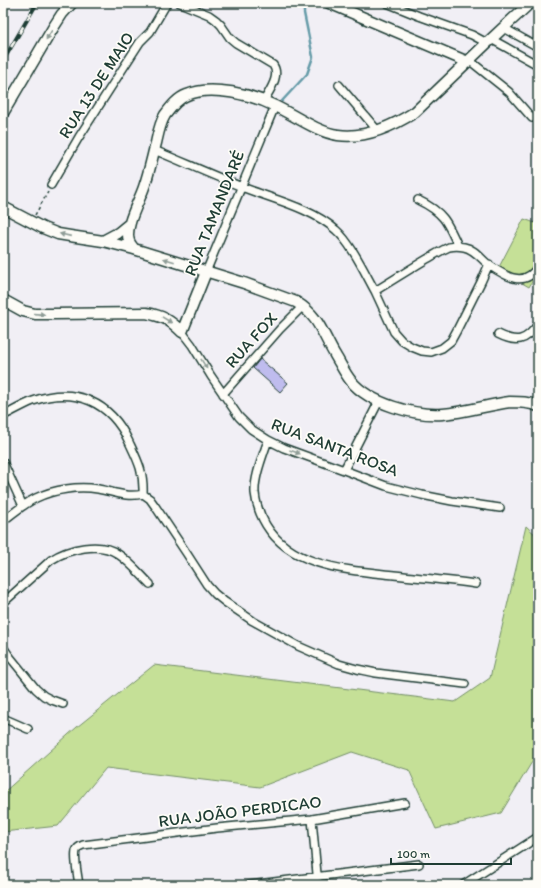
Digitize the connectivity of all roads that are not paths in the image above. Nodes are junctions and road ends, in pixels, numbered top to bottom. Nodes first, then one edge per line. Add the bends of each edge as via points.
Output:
1 (72, 3) edge
2 (168, 3) edge
3 (180, 3) edge
4 (329, 3) edge
5 (388, 3) edge
6 (528, 4) edge
7 (504, 28) junction
8 (489, 41) junction
9 (538, 47) edge
10 (468, 61) junction
11 (538, 65) edge
12 (339, 85) dead end
13 (264, 101) junction
14 (275, 106) junction
15 (3, 113) edge
16 (532, 118) dead end
17 (377, 130) junction
18 (154, 150) junction
19 (51, 185) dead end
20 (242, 187) junction
21 (418, 200) dead end
22 (3, 207) edge
23 (129, 224) junction
24 (103, 241) junction
25 (458, 246) junction
26 (134, 249) junction
27 (489, 264) junction
28 (538, 266) edge
29 (206, 272) junction
30 (375, 291) junction
31 (3, 300) edge
32 (303, 306) junction
33 (538, 324) edge
34 (182, 332) junction
35 (498, 334) dead end
36 (223, 394) junction
37 (379, 401) junction
38 (538, 406) edge
39 (3, 416) edge
40 (268, 440) junction
41 (3, 462) edge
42 (344, 470) junction
43 (144, 494) junction
44 (23, 506) junction
45 (500, 508) dead end
46 (3, 521) edge
47 (150, 584) dead end
48 (476, 584) dead end
49 (3, 604) edge
50 (3, 646) edge
51 (465, 684) dead end
52 (63, 704) dead end
53 (3, 718) edge
54 (28, 729) dead end
55 (405, 803) dead end
56 (312, 819) junction
57 (538, 837) edge
58 (419, 864) dead end
59 (318, 876) junction
60 (79, 885) edge
61 (249, 885) edge
62 (318, 885) edge
63 (463, 885) edge

1 -> 15 main road via 53,28
2 - 19 street, RUA 13 DE MAIO via 105,96
3 - 13 street via 209,15 222,25 236,43 276,68 275,78
4 - 10 main road
5 - 8 street
6 - 7 main road
7 - 8 main road
7 - 9 street
8 - 10 main road
8 - 11 street
10 - 16 street via 509,92
10 - 17 main road via 415,112
12 - 17 street
13 - 14 main road
13 - 18 main road via 233,92 203,91 187,95 174,104 164,116
14 - 17 main road via 307,124 337,135 363,134
14 - 20 street, RUA TAMANDARÉ
18 - 20 street
18 - 23 main road via 146,184
20 - 29 street, RUA TAMANDARÉ
20 - 30 street via 306,210 322,219 349,245
21 - 25 street via 439,212
24 -> 22 main road via 58,234
23 - 24 main road
23 - 26 main road via 128,240
24 - 26 main road
25 - 27 street via 474,251
25 - 30 street via 449,247 434,255
29 -> 26 main road
27 - 28 street via 514,279 526,278
27 - 30 street via 451,340 442,348 431,352 422,351 402,341 394,332
29 - 32 main road via 287,298
29 - 34 main road, RUA TAMANDARÉ
31 -> 34 main road, RUA SANTA ROSA via 30,313 146,312 159,315
32 - 36 street, RUA FOX
32 - 37 main road via 320,324 350,380 362,392
33 - 35 street via 530,335 523,339 516,340
34 -> 36 street, RUA SANTA ROSA
36 - 40 street, RUA SANTA ROSA via 244,423
37 - 38 main road via 397,408 443,414 510,402
37 - 42 street
39 - 43 street via 33,402 56,396 80,397 94,402 117,421 127,437 140,464
40 -> 42 street, RUA SANTA ROSA
40 - 48 street via 256,478 257,506 271,533 285,547 302,557 335,567
41 - 44 street
42 - 45 street, RUA SANTA ROSA via 415,494
43 - 44 street via 129,496 97,489 66,489 50,493
43 - 51 street via 155,506 207,585 225,602 253,621 298,646 357,670
44 - 46 street
47 - 49 street via 113,551 98,548 80,549 69,551 51,560
50 - 52 street via 36,689 44,696
53 - 54 street
55 - 56 street, RUA JOÃO PERDICAO
56 - 59 street
56 - 60 street, RUA JOÃO PERDICAO via 83,845 76,851
57 - 63 street
58 - 59 street
59 - 61 street
59 - 62 street

